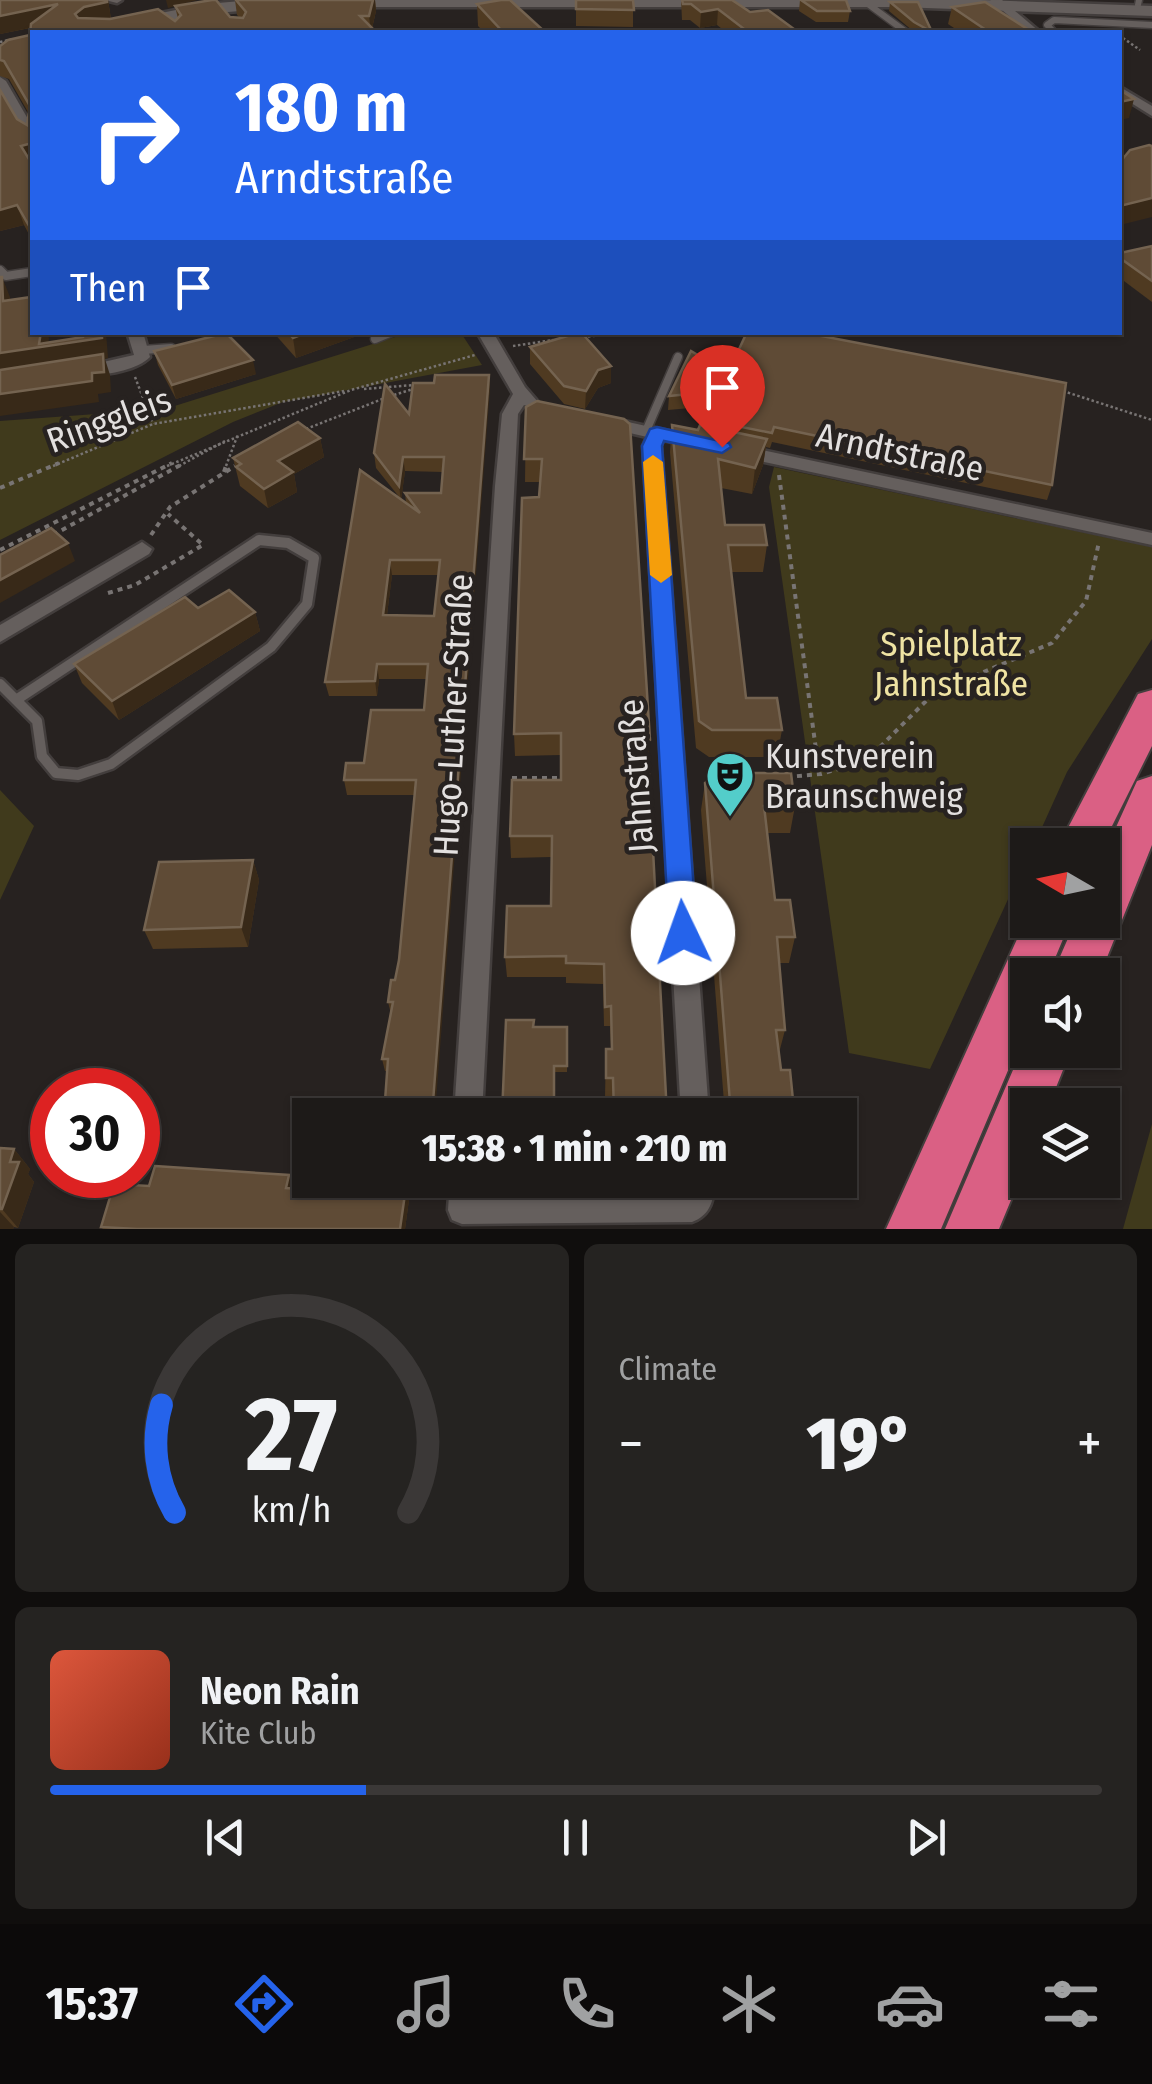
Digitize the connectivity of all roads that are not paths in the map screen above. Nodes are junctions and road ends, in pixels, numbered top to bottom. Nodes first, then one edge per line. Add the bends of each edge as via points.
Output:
1 (1034, 0) edge
2 (215, 2) edge
3 (292, 2) edge
4 (317, 2) edge
5 (864, 2) edge
6 (998, 2) edge
7 (1145, 5) edge
8 (765, 6) edge
9 (234, 23) edge
10 (1152, 26) edge
11 (78, 30) edge
12 (104, 30) edge
13 (903, 30) edge
14 (1032, 30) edge
15 (1052, 30) edge
16 (0, 81) edge
17 (1122, 92) edge
18 (1152, 112) edge
19 (30, 133) edge
20 (0, 270) edge
21 (30, 272) edge
22 (135, 335) edge
23 (384, 335) edge
24 (492, 338) edge
25 (374, 339) dead end
26 (180, 346) edge
27 (138, 357) junction
28 (678, 358) dead end
29 (71, 373) edge
30 (521, 395) junction
31 (550, 410) edge
32 (588, 418) edge
33 (652, 432) junction
34 (1152, 539) edge
35 (142, 549) road end
36 (0, 635) edge
37 (0, 684) edge
38 (16, 700) junction
39 (1152, 705) edge
40 (1152, 793) edge
41 (1089, 828) edge
42 (1120, 868) edge
43 (1040, 938) edge
44 (1039, 1068) edge
45 (469, 1098) edge
46 (694, 1098) edge
47 (463, 1198) edge
48 (699, 1198) edge
49 (912, 1229) edge
50 (972, 1229) edge

1 - 7 main road
2 - 3 main road
2 - 9 street
2 - 11 main road
2 - 12 main road
4 - 8 main road
5 - 6 main road
5 - 8 main road
5 - 13 lane
6 - 7 main road
6 - 14 street
10 - 15 lane via 1054,20 1046,25
16 - 19 street
17 - 18 street
20 - 21 lane via 6,276
22 - 27 street
23 - 25 lane
24 - 30 street
26 - 27 lane
27 - 29 street
28 - 33 lane
30 - 31 street
30 - 45 street, Hugo-Luther-Straße via 510,414
32 - 33 street, Arndtstraße
33 - 34 street, Arndtstraße
33 - 46 street, Jahnstraße
35 - 36 street
37 - 38 lane
38 - 38 lane via 37,721 38,750 48,770 64,778 111,764 277,641 304,612 314,558 278,538 258,540
39 - 41 highway
40 - 42 highway
43 - 49 highway
44 - 50 highway
47 - 48 street via 462,1210 692,1208

